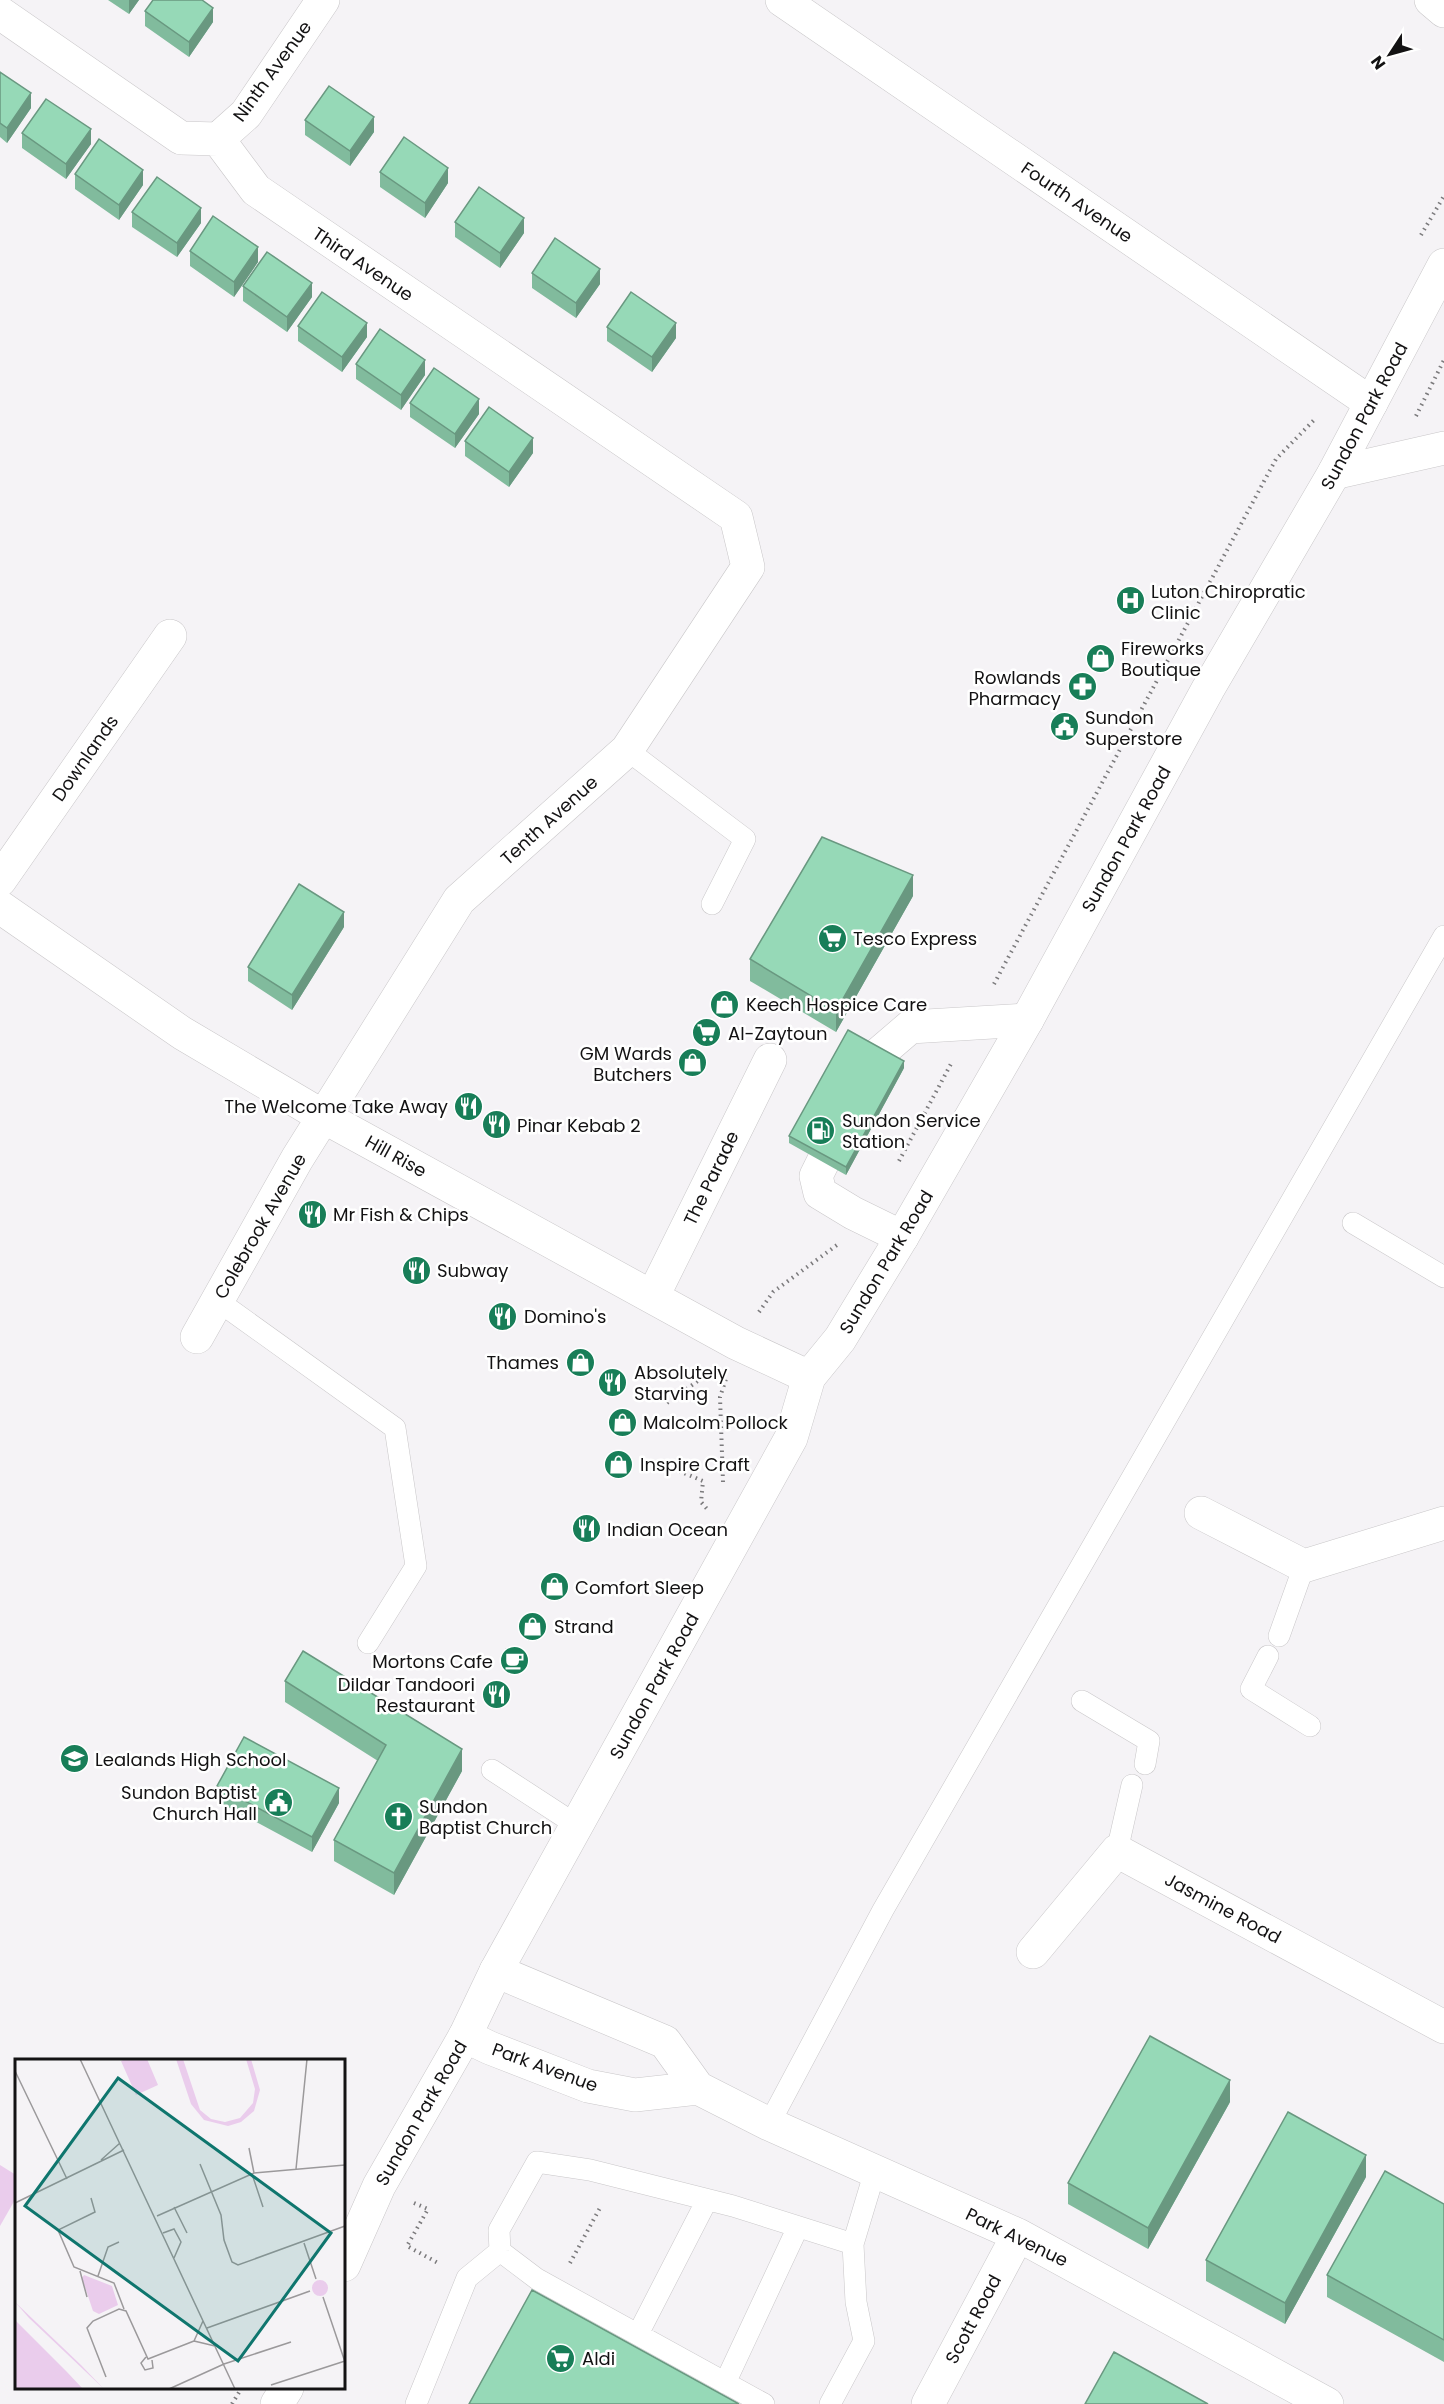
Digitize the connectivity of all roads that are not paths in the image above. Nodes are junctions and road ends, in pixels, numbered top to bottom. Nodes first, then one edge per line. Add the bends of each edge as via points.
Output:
1 (323, 0) edge
2 (782, 0) edge
3 (1431, 0) edge
4 (1444, 10) edge
5 (0, 13) edge
6 (218, 139) junction
7 (1444, 265) edge
8 (1371, 403) junction
9 (1444, 448) edge
10 (1334, 473) junction
11 (736, 517) joint
12 (170, 636) dead end
13 (627, 750) junction
14 (0, 880) edge
15 (712, 904) dead end
16 (0, 907) edge
17 (1444, 936) edge
18 (1027, 1020) junction
19 (770, 1060) dead end
20 (324, 1117) junction
21 (1353, 1223) dead end
22 (902, 1237) junction
23 (1444, 1277) edge
24 (652, 1296) junction
25 (218, 1300) junction
26 (197, 1337) dead end
27 (809, 1377) junction
28 (1201, 1513) dead end
29 (1444, 1523) edge
30 (1304, 1566) junction
31 (1279, 1636) dead end
32 (368, 1643) dead end
33 (1268, 1656) dead end
34 (1082, 1701) dead end
35 (1310, 1726) dead end
36 (1145, 1764) dead end
37 (492, 1770) dead end
38 (1132, 1785) dead end
39 (578, 1826) junction
40 (1117, 1851) junction
41 (1033, 1952) dead end
42 (496, 1971) junction
43 (1444, 2027) edge
44 (465, 2036) junction
45 (698, 2088) junction
46 (769, 2124) junction
47 (875, 2171) junction
48 (707, 2200) junction
49 (798, 2227) junction
50 (1018, 2235) junction
51 (853, 2244) junction
52 (500, 2251) junction
53 (345, 2263) edge
54 (638, 2334) junction
55 (725, 2383) junction
56 (286, 2389) edge
57 (277, 2404) edge
58 (416, 2404) edge
59 (764, 2404) edge
60 (830, 2404) edge
61 (928, 2404) edge
62 (1327, 2404) edge

1 - 6 street, Ninth Avenue via 246,114
2 - 8 street, Fourth Avenue
3 - 4 street
5 - 6 street via 181,138
6 - 11 street, Third Avenue via 256,190
7 - 8 street, Sundon Park Road
8 - 10 street, Sundon Park Road
9 - 10 street
10 - 18 street, Sundon Park Road via 1208,689
11 - 13 street, Tenth Avenue via 748,567
12 - 14 street, Downlands
13 - 15 lane via 745,839
13 - 20 street, Tenth Avenue via 459,900
16 - 20 street, Hill Rise via 182,1033
17 - 46 lane via 889,1899
18 - 22 street, Sundon Park Road
18 - 22 street via 910,1027 874,1057 816,1176 820,1193
19 - 24 street, The Parade
20 - 24 street, Hill Rise
20 - 25 street, Colebrook Avenue
21 - 23 lane
22 - 27 street, Sundon Park Road via 840,1339
24 - 27 street, Hill Rise via 736,1343
25 - 26 street, Colebrook Avenue
25 - 32 lane via 395,1428 416,1566
27 - 39 street, Sundon Park Road via 791,1438
28 - 30 street
29 - 30 street
30 - 31 lane
33 - 35 lane via 1251,1689
34 - 36 lane via 1149,1740
37 - 39 lane
38 - 40 lane
39 - 42 street, Sundon Park Road
40 - 41 street
40 - 43 street, Jasmine Road
42 - 44 street, Sundon Park Road
42 - 45 street, Park Avenue via 665,2042
44 - 45 street, Park Avenue via 588,2086 635,2096
44 - 53 street, Sundon Park Road via 379,2186
45 - 46 street, Park Avenue
46 - 47 street, Park Avenue
47 - 50 street, Park Avenue
47 - 51 lane
48 - 49 lane
48 - 52 lane via 590,2170 537,2163 500,2230
48 - 54 lane
49 - 51 lane
49 - 55 lane
50 - 61 street, Scott Road
50 - 62 street, Park Avenue
51 - 60 lane via 856,2301 864,2341
52 - 54 lane via 537,2279
52 - 58 lane via 467,2278
54 - 55 lane
55 - 59 lane
56 - 57 street

